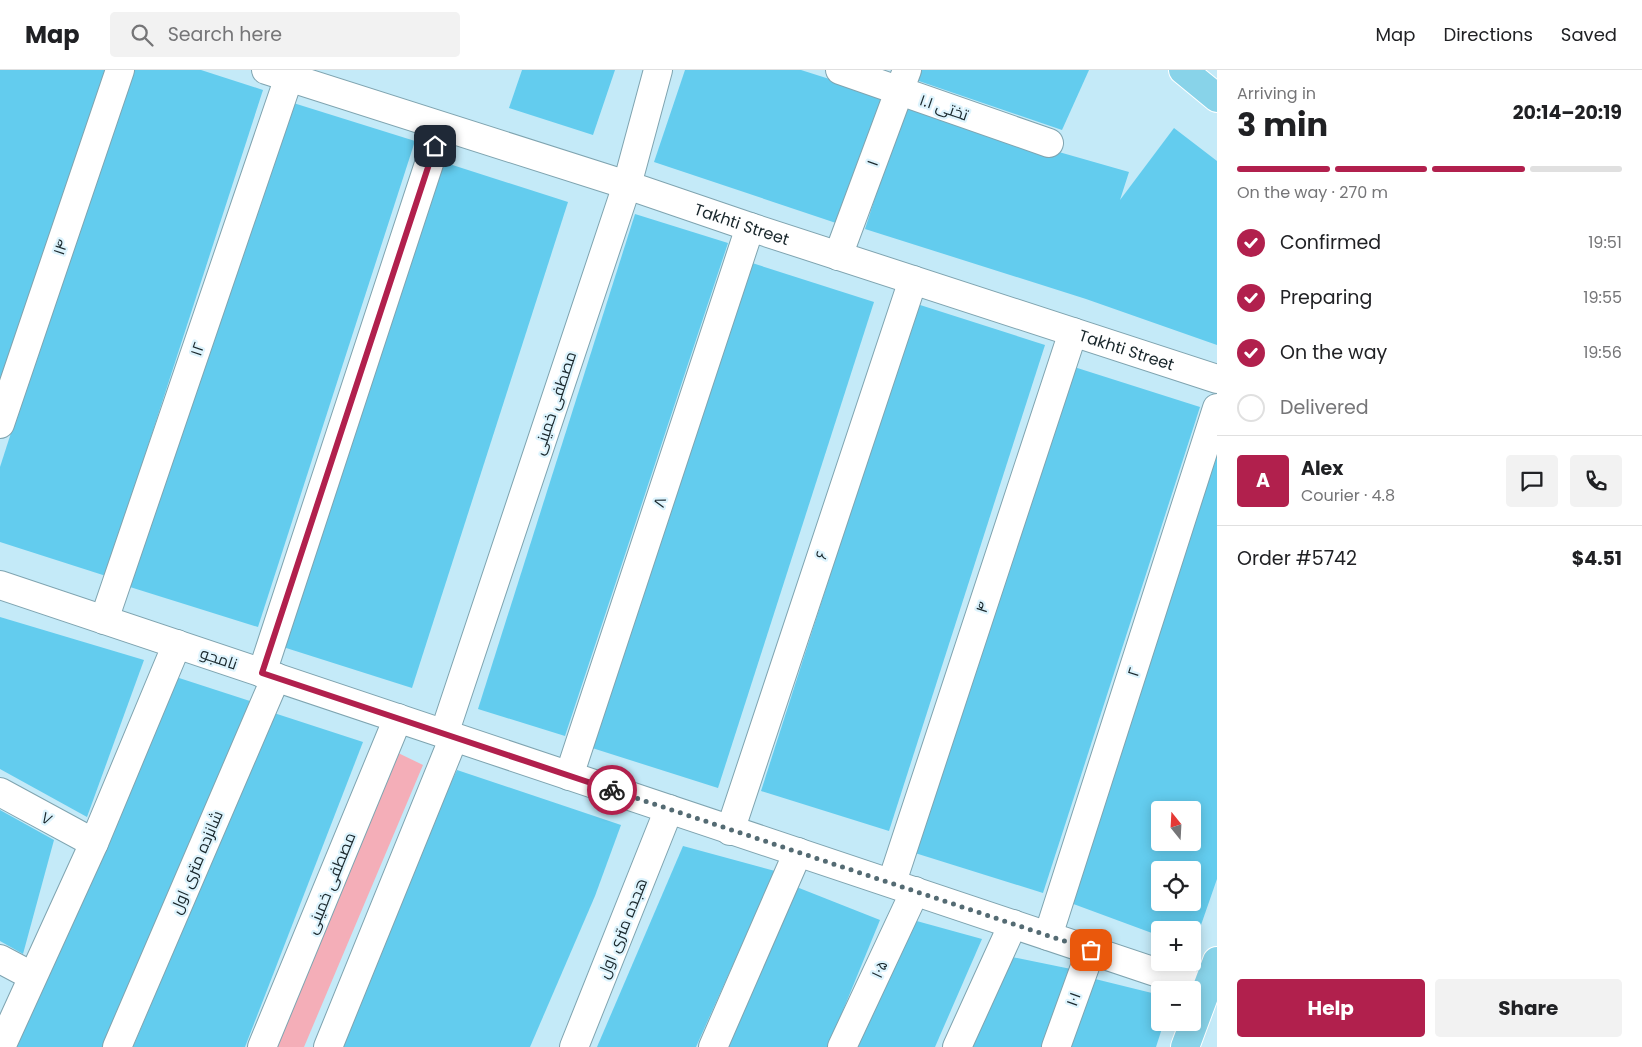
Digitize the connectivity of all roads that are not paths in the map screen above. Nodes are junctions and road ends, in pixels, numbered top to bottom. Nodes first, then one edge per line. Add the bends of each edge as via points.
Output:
1 (120, 70) edge
2 (658, 70) edge
3 (840, 70) edge
4 (1182, 70) edge
5 (277, 74) edge
6 (903, 80) edge
7 (1217, 98) edge
8 (441, 127) junction
9 (1049, 143) dead end
10 (627, 185) junction
11 (750, 228) junction
12 (838, 256) junction
13 (913, 280) junction
14 (1073, 332) junction
15 (1217, 379) edge
16 (1217, 408) edge
17 (0, 424) edge
18 (0, 585) edge
19 (104, 620) junction
20 (177, 644) junction
21 (269, 675) junction
22 (398, 718) junction
23 (449, 736) junction
24 (569, 776) junction
25 (0, 792) edge
26 (669, 809) junction
27 (730, 831) junction
28 (94, 844) junction
29 (798, 852) junction
30 (904, 887) junction
31 (1013, 924) junction
32 (1048, 936) junction
33 (1091, 950) junction
34 (0, 959) edge
35 (1217, 961) edge
36 (32, 976) junction
37 (1212, 991) edge
38 (1, 1047) edge
39 (116, 1047) edge
40 (262, 1047) edge
41 (328, 1047) edge
42 (574, 1047) edge
43 (713, 1047) edge
44 (842, 1047) edge
45 (957, 1047) edge
46 (1056, 1047) edge
47 (1185, 1047) edge

1 - 17 street, ۱۴
2 - 10 street, مصطفی خمینی
3 - 6 street, تختی ۱.۱
4 - 7 main road
5 - 8 street, Takhti Street
5 - 19 street, ۱۲
6 - 9 street, تختی ۱.۱
6 - 12 street, ۱
8 - 10 street, Takhti Street
8 - 21 street, شانزده متری اول
10 - 11 street, Takhti Street
10 - 23 street, مصطفی خمینی
11 - 12 street, Takhti Street
11 - 24 street, ۸
12 - 13 street, Takhti Street
13 - 14 street, Takhti Street
13 - 27 street, ۶
14 - 15 street, Takhti Street
14 - 30 street, ۴
16 - 32 street, ۲
18 - 19 street, نامجو
19 - 20 street, نامجو
20 - 21 street, نامجو
20 - 28 street
21 - 22 street, نامجو
21 - 39 street, شانزده متری اول
22 - 23 street, نامجو
22 - 40 street, مصطفی خمینی
23 - 24 street, نامجو
23 - 41 street, مصطفی خمینی
24 - 26 street, نامجو
25 - 28 street, ۷
26 - 27 street, نامجو
26 - 42 street, هجده متری اول
27 - 29 street, نامجو
28 - 36 street
29 - 30 street, نامجو
29 - 43 street
30 - 31 street, نامجو
30 - 44 street, ۱۰۵
31 - 32 street, نامجو
31 - 45 street
32 - 33 street, نامجو
33 - 37 street, نامجو
33 - 46 street, ۱۰۱
34 - 36 street
35 - 37 main road
36 - 38 street
37 - 47 main road

